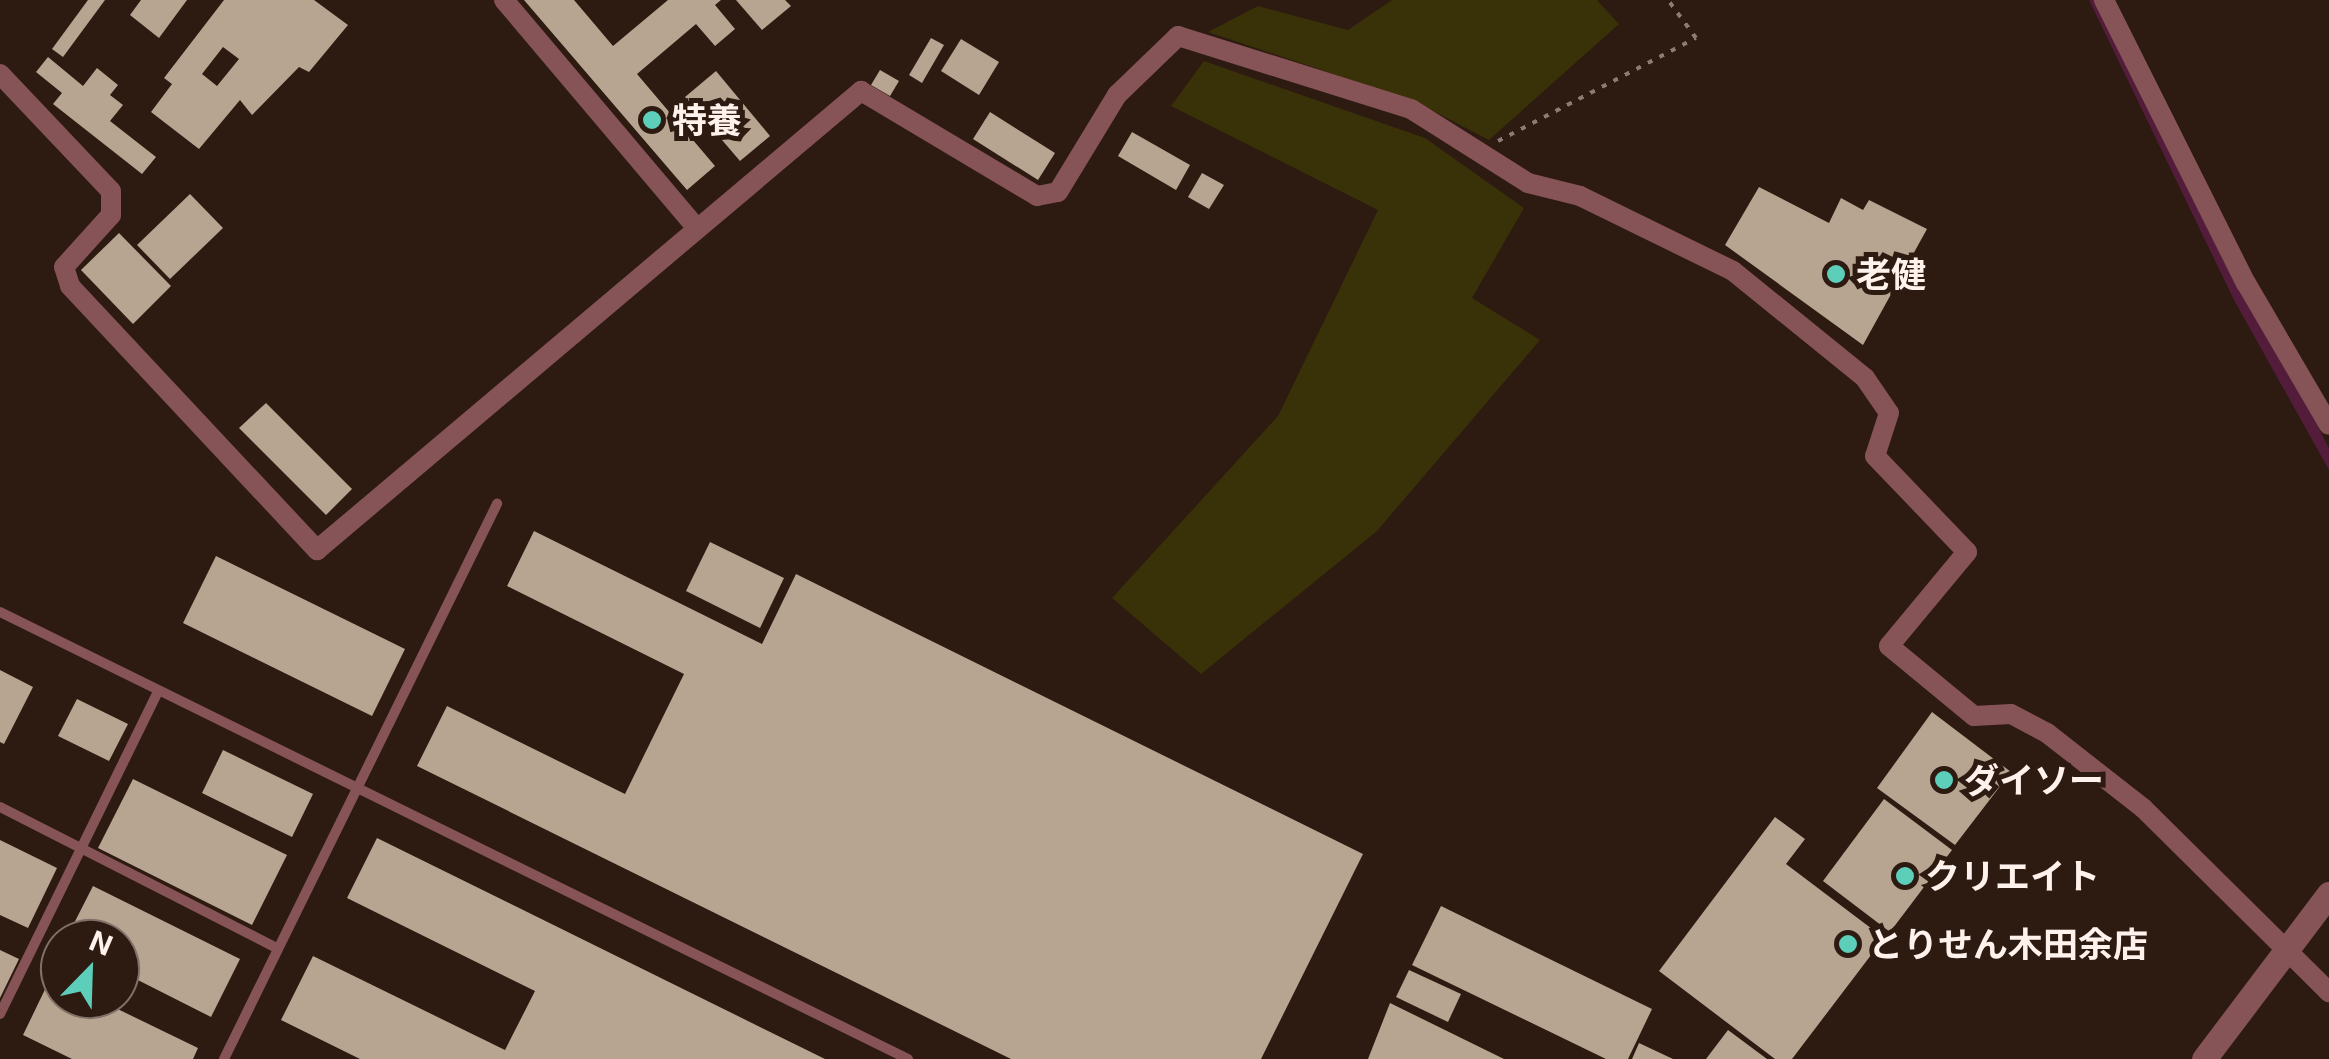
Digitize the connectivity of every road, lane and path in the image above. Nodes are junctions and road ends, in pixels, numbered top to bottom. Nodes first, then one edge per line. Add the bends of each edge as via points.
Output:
1 (504, 0) edge
2 (1668, 0) edge
3 (2104, 0) edge
4 (0, 74) edge
5 (1485, 148) junction
6 (694, 226) junction
7 (2329, 425) edge
8 (497, 504) dead end
9 (0, 612) edge
10 (158, 691) junction
11 (356, 786) junction
12 (0, 807) edge
13 (81, 848) junction
14 (2329, 894) edge
15 (277, 948) junction
16 (2282, 956) junction
17 (2329, 992) edge
18 (0, 1014) edge
19 (224, 1059) edge
20 (908, 1059) edge
21 (2204, 1059) edge

1 - 6 street
2 - 5 path via 1696,38
3 - 7 street via 2246,283
4 - 6 street via 111,191 111,215 64,267 70,286 317,550
5 - 6 street via 1412,109 1190,35 1117,95 1048,196 861,90
5 - 16 street via 1528,182 1580,196 1733,271 1865,378 1890,413 1875,456 1967,552 1890,646 1974,716 2011,714 2048,732 2143,808
8 - 11 lane
9 - 10 lane
10 - 11 lane
10 - 13 lane
11 - 15 lane
11 - 20 lane
12 - 13 lane
13 - 15 lane
13 - 18 lane
14 - 16 street
15 - 19 lane
16 - 17 street
16 - 21 street

